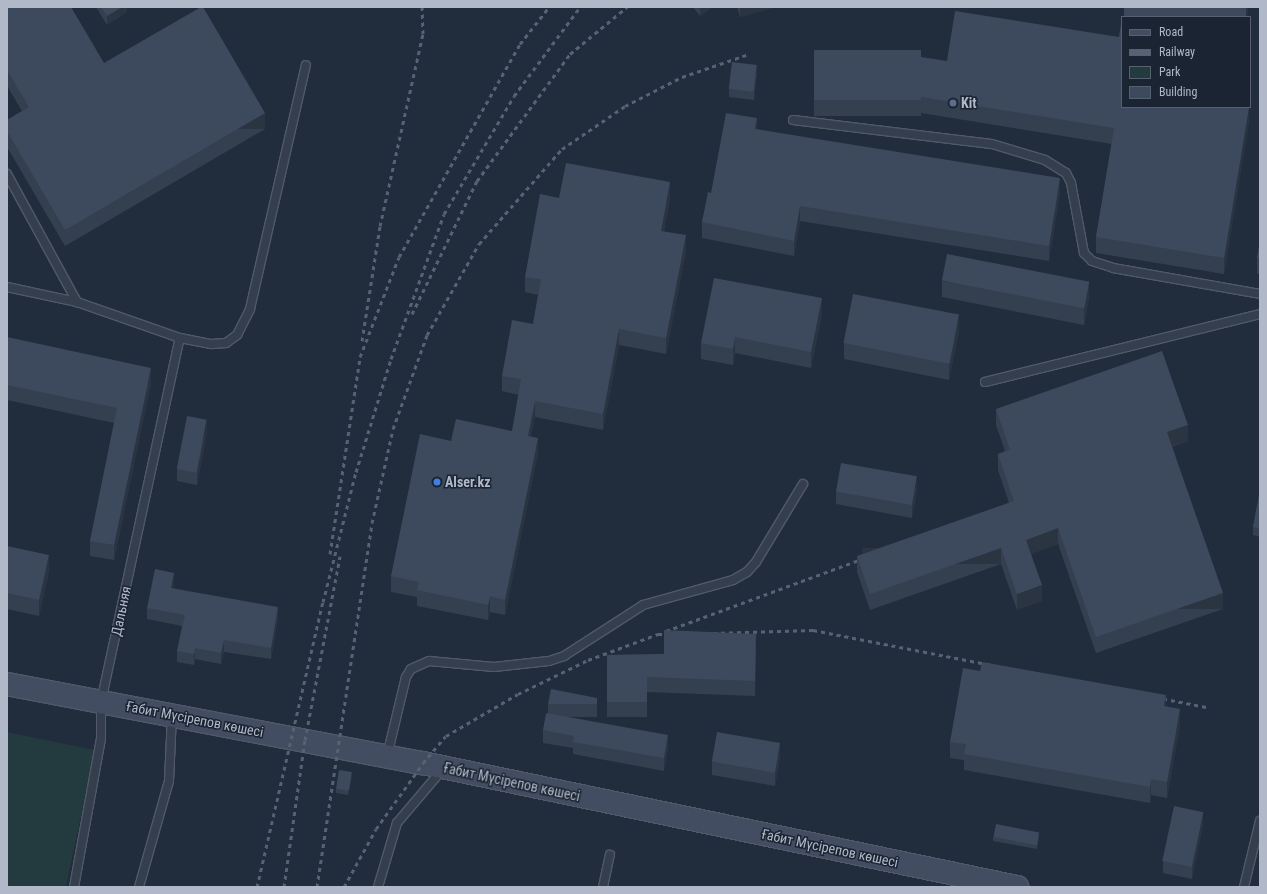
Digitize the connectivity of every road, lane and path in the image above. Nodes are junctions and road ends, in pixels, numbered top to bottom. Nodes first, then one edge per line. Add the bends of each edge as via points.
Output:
1 (306, 65) dead end
2 (793, 120) dead end
3 (7, 174) edge
4 (7, 287) edge
5 (1260, 294) edge
6 (77, 302) junction
7 (1260, 314) edge
8 (180, 338) junction
9 (985, 382) dead end
10 (803, 484) dead end
11 (7, 684) edge
12 (101, 702) junction
13 (172, 715) junction
14 (387, 756) junction
15 (444, 768) junction
16 (1260, 821) edge
17 (610, 855) dead end
18 (74, 887) edge
19 (139, 887) edge
20 (378, 887) edge
21 (603, 887) edge
22 (1017, 887) edge
23 (1244, 887) edge

1 - 8 lane via 245,322 237,335 226,343 211,344
2 - 5 lane via 992,144 1045,160 1066,173 1071,182 1084,253 1092,261 1113,268
3 - 6 lane
4 - 6 lane
6 - 8 lane
7 - 9 lane
8 - 12 lane, Дальняя
10 - 14 lane via 756,562 747,572 733,580 643,605 564,656 549,662 494,667 429,661 412,669 406,677
11 - 12 main road, Ғабит Мүсірепов көшесі
12 - 13 main road, Ғабит Мүсірепов көшесі
12 - 18 lane, Дальняя via 101,738
13 - 14 main road, Ғабит Мүсірепов көшесі
13 - 19 lane via 169,781
14 - 15 main road, Ғабит Мүсірепов көшесі
15 - 20 lane via 397,823
15 - 22 main road, Ғабит Мүсірепов көшесі
16 - 23 lane
17 - 21 lane

